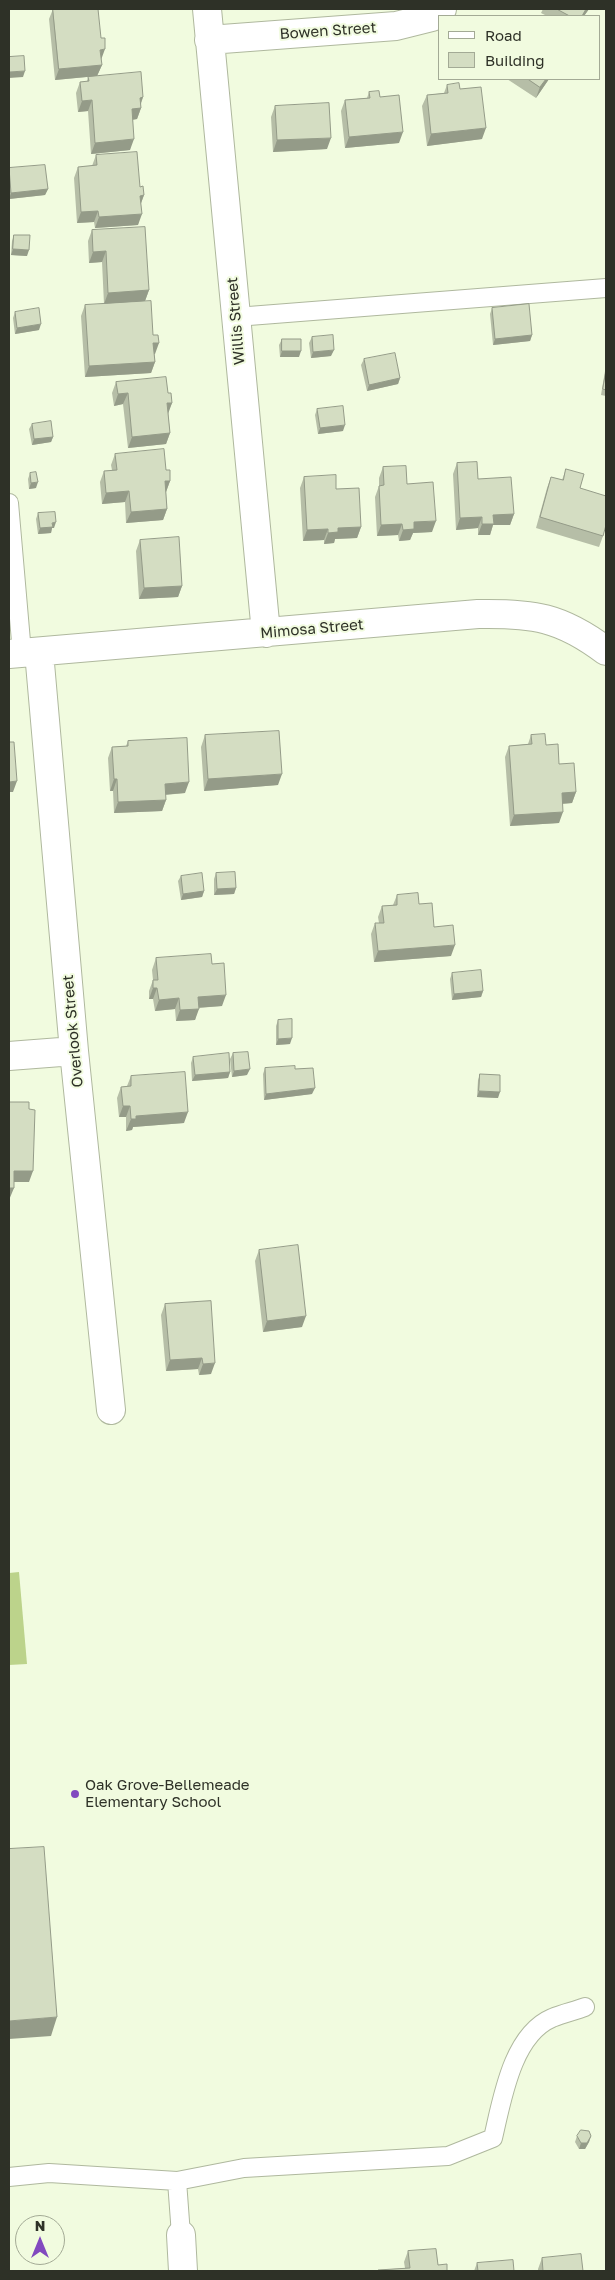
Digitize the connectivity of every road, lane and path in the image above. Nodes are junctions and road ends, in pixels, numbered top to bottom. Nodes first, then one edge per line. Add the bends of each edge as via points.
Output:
1 (206, 9) edge
2 (442, 9) edge
3 (209, 40) junction
4 (606, 288) edge
5 (236, 317) junction
6 (9, 503) edge
7 (266, 633) junction
8 (606, 651) edge
9 (23, 653) edge
10 (74, 1051) junction
11 (9, 1056) edge
12 (111, 1410) dead end
13 (585, 2007) dead end
14 (9, 2176) edge
15 (177, 2181) junction
16 (181, 2235) joint
17 (184, 2271) edge

1 - 3 street, Willis Street
2 - 3 street, Bowen Street via 432,17 396,26
3 - 5 street, Willis Street
4 - 5 lane
5 - 7 street, Willis Street
6 - 9 lane
7 - 8 street, Mimosa Street via 510,613 542,616 570,627
7 - 9 street, Mimosa Street
9 - 10 street, Overlook Street
10 - 11 street
10 - 12 street, Overlook Street
13 - 15 lane via 551,2018 526,2037 507,2080 493,2138 448,2156 244,2168
14 - 15 lane via 49,2173
15 - 16 lane
16 - 17 street

